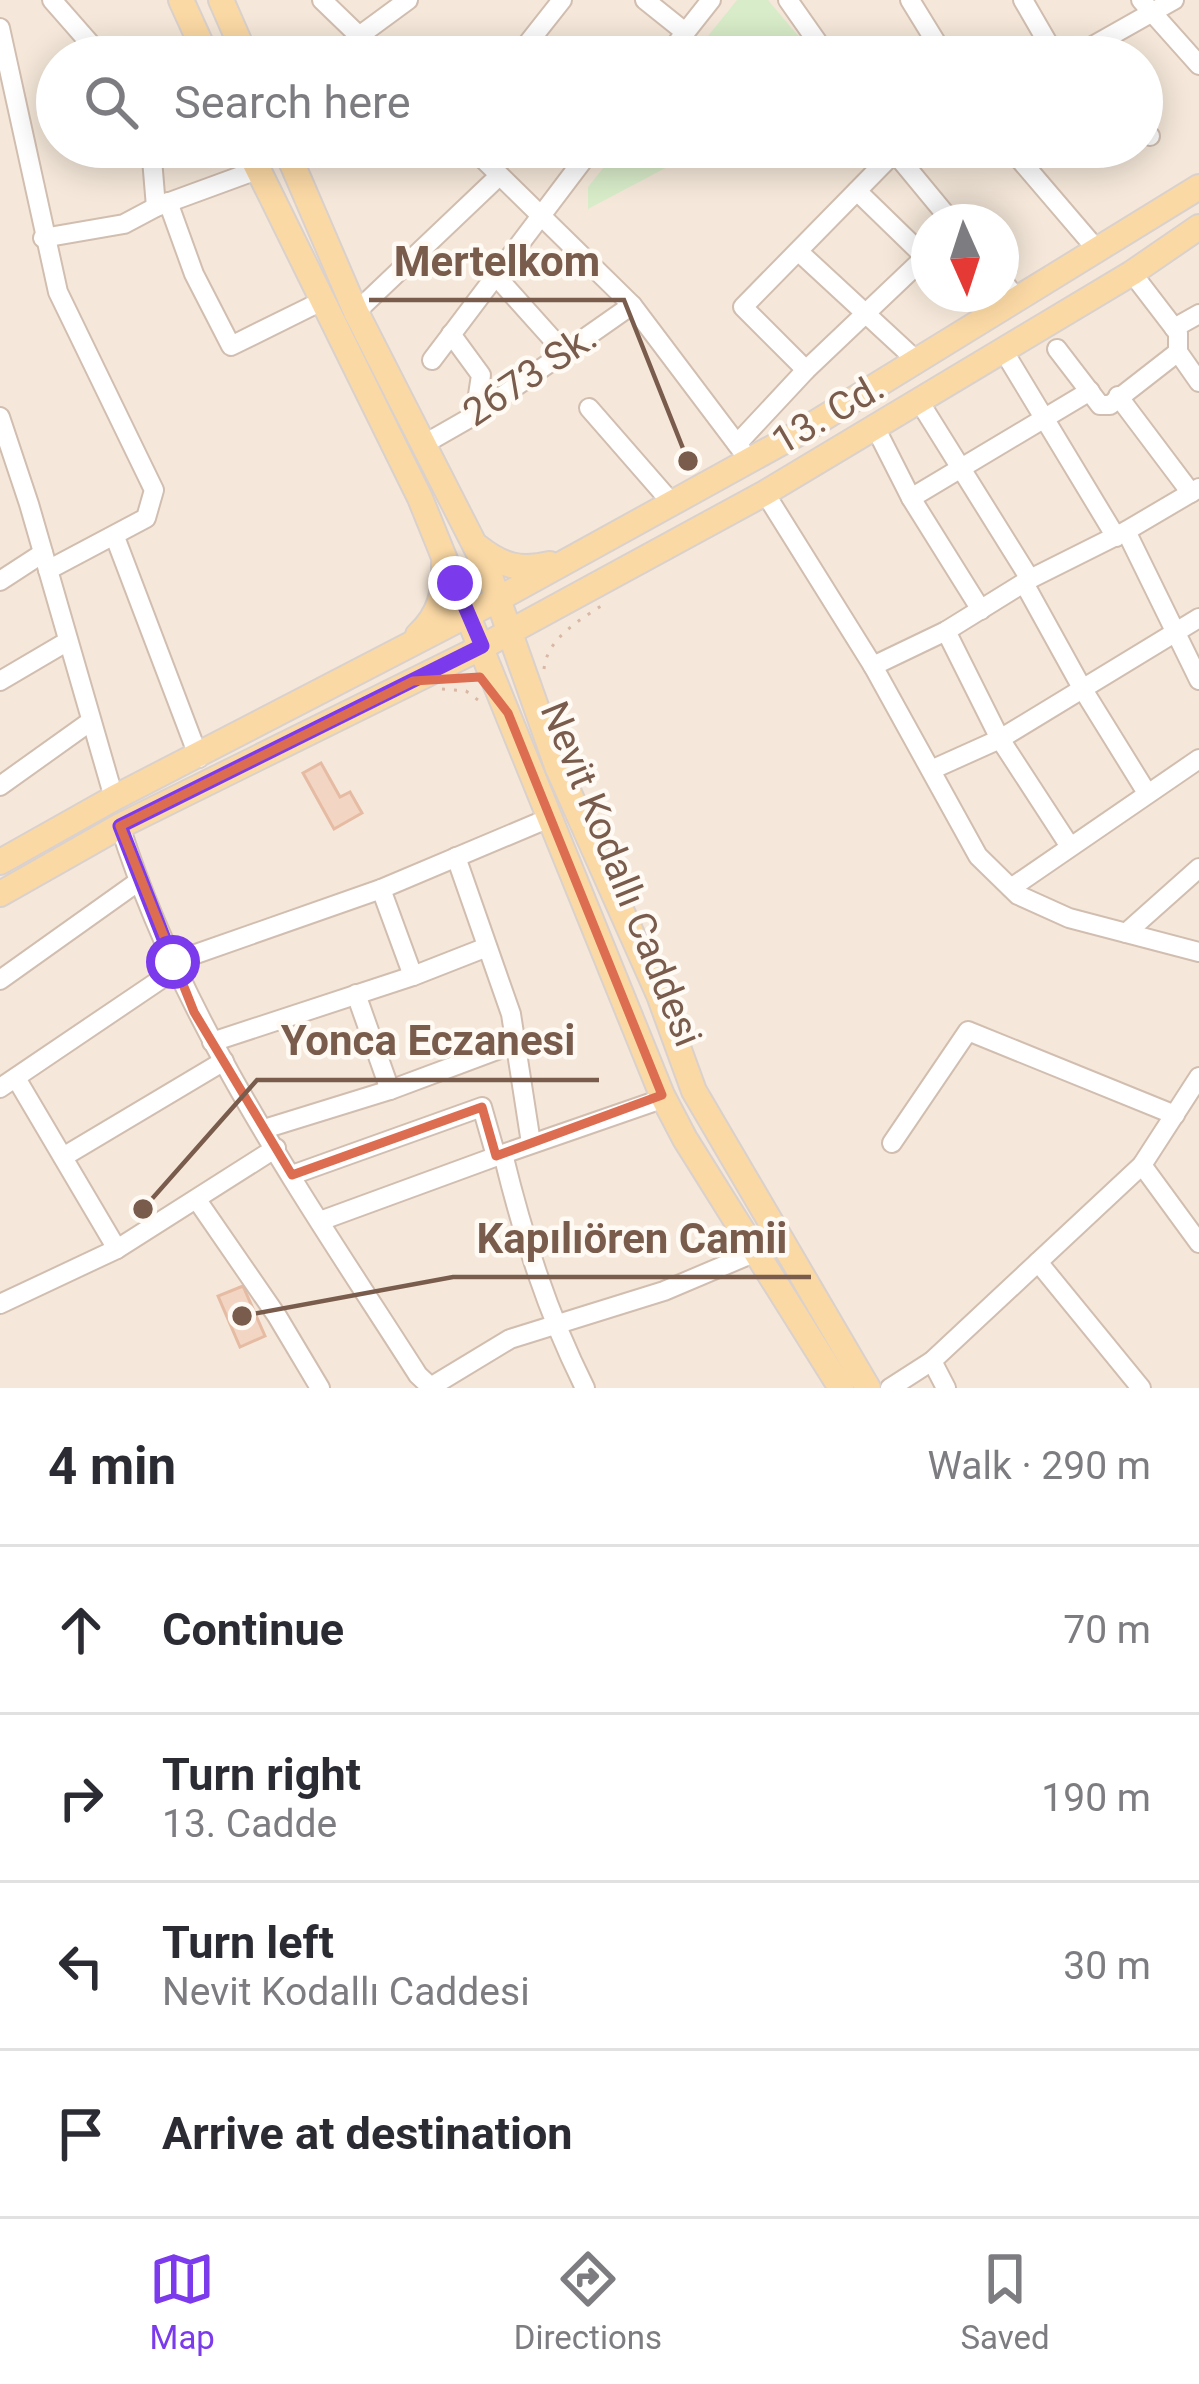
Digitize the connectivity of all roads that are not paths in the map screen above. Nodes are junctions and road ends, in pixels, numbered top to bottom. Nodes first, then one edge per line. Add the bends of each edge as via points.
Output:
1 (52, 0) edge
2 (181, 0) edge
3 (221, 0) edge
4 (322, 0) edge
5 (408, 0) edge
6 (645, 0) edge
7 (712, 0) edge
8 (788, 0) edge
9 (910, 0) edge
10 (1023, 0) edge
11 (1174, 0) edge
12 (554, 3) edge
13 (1146, 7) edge
14 (0, 28) edge
15 (686, 32) junction
16 (84, 36) edge
17 (197, 36) edge
18 (237, 36) edge
19 (359, 36) joint
20 (531, 36) edge
21 (683, 36) edge
22 (813, 36) edge
23 (932, 36) edge
24 (1044, 36) edge
25 (1104, 36) edge
26 (1199, 65) edge
27 (155, 168) edge
28 (234, 168) edge
29 (256, 168) edge
30 (294, 168) edge
31 (491, 168) edge
32 (573, 168) edge
33 (879, 168) edge
34 (911, 168) edge
35 (1027, 168) edge
36 (499, 176) junction
37 (1199, 187) edge
38 (857, 191) junction
39 (162, 204) junction
40 (938, 204) edge
41 (538, 216) junction
42 (1199, 227) edge
43 (44, 238) junction
44 (911, 243) edge
45 (1098, 251) junction
46 (799, 252) junction
47 (1132, 273) junction
48 (911, 274) edge
49 (494, 275) junction
50 (1019, 298) edge
51 (320, 302) junction
52 (632, 305) junction
53 (356, 312) junction
54 (997, 312) edge
55 (1199, 314) edge
56 (867, 315) junction
57 (1174, 328) junction
58 (451, 334) junction
59 (1057, 349) dead end
60 (1003, 350) junction
61 (564, 352) junction
62 (1178, 352) junction
63 (432, 359) dead end
64 (917, 361) junction
65 (806, 370) junction
66 (1199, 382) edge
67 (1090, 391) junction
68 (1118, 396) junction
69 (919, 401) junction
70 (589, 408) dead end
71 (475, 415) junction
72 (1042, 416) junction
73 (0, 417) edge
74 (875, 427) junction
75 (426, 443) junction
76 (743, 452) junction
77 (960, 465) junction
78 (1197, 490) edge
79 (765, 493) junction
80 (911, 498) junction
81 (421, 502) junction
82 (671, 502) junction
83 (1121, 534) junction
84 (612, 535) junction
85 (115, 537) junction
86 (475, 544) junction
87 (444, 556) junction
88 (570, 559) junction
89 (46, 562) junction
90 (1, 575) edge
91 (1027, 581) junction
92 (506, 595) junction
93 (458, 610) junction
94 (981, 610) junction
95 (1199, 618) edge
96 (512, 631) junction
97 (946, 631) junction
98 (1178, 631) junction
99 (68, 641) junction
100 (403, 649) junction
101 (873, 666) junction
102 (469, 667) junction
103 (1199, 680) edge
104 (0, 681) edge
105 (1082, 688) junction
106 (373, 701) junction
107 (91, 721) junction
108 (1000, 739) junction
109 (199, 758) junction
110 (1199, 759) edge
111 (931, 770) junction
112 (0, 786) edge
113 (1148, 793) junction
114 (114, 798) junction
115 (547, 819) junction
116 (120, 826) junction
117 (1069, 844) junction
118 (456, 857) junction
119 (0, 862) edge
120 (1199, 868) edge
121 (139, 881) junction
122 (1011, 888) junction
123 (381, 889) junction
124 (0, 894) edge
125 (1126, 933) junction
126 (488, 947) junction
127 (1199, 952) edge
128 (175, 965) junction
129 (413, 976) junction
130 (0, 980) edge
131 (356, 994) junction
132 (212, 1042) junction
133 (516, 1043) junction
134 (224, 1061) junction
135 (1199, 1077) edge
136 (8, 1083) edge
137 (390, 1090) junction
138 (662, 1095) junction
139 (1174, 1115) junction
140 (264, 1129) junction
141 (531, 1143) junction
142 (892, 1143) dead end
143 (276, 1148) junction
144 (500, 1155) junction
145 (63, 1157) junction
146 (1142, 1166) junction
147 (292, 1175) junction
148 (197, 1201) junction
149 (320, 1221) junction
150 (1199, 1243) edge
151 (117, 1249) junction
152 (756, 1252) junction
153 (1038, 1262) junction
154 (0, 1304) edge
155 (554, 1327) junction
156 (932, 1361) junction
157 (425, 1385) edge
158 (320, 1388) edge
159 (585, 1388) edge
160 (841, 1388) edge
161 (868, 1388) edge
162 (890, 1388) edge
163 (946, 1388) edge
164 (1141, 1388) edge

1 - 16 street
2 - 17 main road
3 - 18 main road
4 - 19 street
5 - 19 street
6 - 15 street
7 - 15 street
8 - 22 street
9 - 23 street
10 - 24 street
11 - 13 street
12 - 20 street
13 - 25 street
13 - 26 street
14 - 43 street
15 - 21 street
27 - 39 street
28 - 39 street
29 - 51 main road, Nevit Kodallı Caddesi
30 - 53 main road, Nevit Kodallı Caddesi
31 - 36 street
32 - 41 street
33 - 38 street
34 - 40 street
35 - 45 street
36 - 41 street
36 - 53 street
37 - 45 main road, 13. Cd.
38 - 44 street
38 - 46 street
39 - 43 street via 124,224
39 - 51 street via 231,346
41 - 49 street
41 - 52 street
42 - 47 main road, 13. Cd.
43 - 85 street via 58,292 154,490 146,518
45 - 50 main road, 13. Cd.
46 - 56 street
46 - 65 street via 743,308
47 - 57 street
47 - 60 main road, 13. Cd.
48 - 56 street
49 - 58 street
49 - 61 street
51 - 81 main road, Nevit Kodallı Caddesi
52 - 61 street, 2673 Sk.
52 - 76 street
53 - 75 main road, Nevit Kodallı Caddesi
54 - 64 main road, 13. Cd.
55 - 57 street
56 - 64 street
56 - 65 street
57 - 62 street
58 - 63 street
58 - 71 street via 482,375
59 - 67 street
60 - 69 main road, 13. Cd.
60 - 72 street
61 - 71 street, 2673 Sk.
62 - 66 street
62 - 68 street
64 - 76 main road, 13. Cd.
65 - 76 street
67 - 68 street via 1100,405
67 - 72 street
68 - 78 street
69 - 74 main road, 13. Cd.
69 - 77 street
70 - 82 street
71 - 75 street, 2673 Sk.
72 - 77 street
72 - 83 street
73 - 89 street
74 - 79 main road, 13. Cd.
74 - 80 street
75 - 86 main road, Nevit Kodallı Caddesi
76 - 82 main road, 13. Cd.
77 - 80 street
77 - 91 street
78 - 83 street
79 - 96 main road, 13. Cd.
79 - 101 street
80 - 94 street
81 - 87 main road, Nevit Kodallı Caddesi
81 - 93 main road via 440,520 460,564
82 - 84 main road, 13. Cd.
83 - 91 street
83 - 98 street
84 - 88 main road, 13. Cd.
84 - 92 main road via 601,559 546,590
85 - 89 street
85 - 109 street
86 - 88 main road via 501,566
86 - 92 main road, Nevit Kodallı Caddesi
87 - 93 main road, Nevit Kodallı Caddesi
87 - 100 main road via 445,592
88 - 92 main road, 13. Cd.
89 - 90 street
89 - 99 street
91 - 94 street
91 - 105 street
92 - 93 main road, 13. Cd.
92 - 96 main road, Nevit Kodallı Caddesi
93 - 100 main road, 13. Cd.
93 - 102 main road, Nevit Kodallı Caddesi
94 - 97 street
95 - 98 street
96 - 102 main road, 13. Cd.
96 - 161 main road, Nevit Kodallı Caddesi via 557,766 694,1091
97 - 101 street
97 - 108 street
98 - 103 street
98 - 105 street
99 - 104 street
99 - 107 street
100 - 109 main road, 13. Cd.
101 - 111 street
102 - 106 main road
102 - 106 main road via 441,654 388,680
102 - 115 main road, Nevit Kodallı Caddesi via 508,713
105 - 108 street
105 - 113 street
106 - 116 main road
107 - 112 street
107 - 114 street
108 - 111 street
108 - 117 street
109 - 114 main road, 13. Cd.
110 - 113 street
111 - 122 street via 978,856
113 - 117 street
114 - 119 main road, 13. Cd.
115 - 118 street
115 - 138 main road, Nevit Kodallı Caddesi
116 - 121 street
116 - 124 main road
117 - 122 street
118 - 123 street
118 - 126 street
120 - 125 street
121 - 128 street
121 - 130 street
122 - 125 street via 1069,918
123 - 128 street
123 - 129 street
125 - 127 street
126 - 129 street
126 - 133 street
128 - 132 street
128 - 136 street
129 - 131 street
131 - 132 street
131 - 137 street
132 - 134 street
133 - 137 street
133 - 141 street
134 - 140 street
134 - 145 street
135 - 139 street
136 - 145 street
137 - 140 street
138 - 141 street
138 - 152 main road, Nevit Kodallı Caddesi
139 - 142 street via 968,1031
139 - 146 street
140 - 143 street
141 - 144 street
143 - 147 street
143 - 148 street
144 - 147 street via 482,1107
144 - 149 street
144 - 155 street
145 - 151 street
146 - 150 street
146 - 153 street
147 - 149 street
148 - 151 street
148 - 158 street
149 - 157 street
151 - 154 street
152 - 155 street
152 - 160 main road, Nevit Kodallı Caddesi
153 - 156 street
153 - 164 street
155 - 157 street via 510,1339
155 - 159 street
156 - 162 street
156 - 163 street

